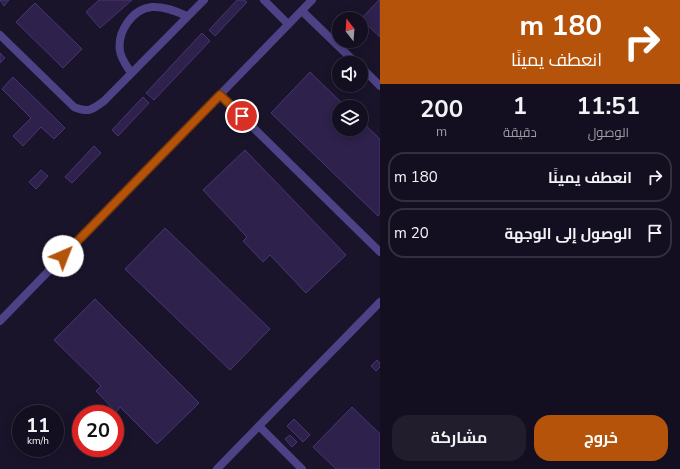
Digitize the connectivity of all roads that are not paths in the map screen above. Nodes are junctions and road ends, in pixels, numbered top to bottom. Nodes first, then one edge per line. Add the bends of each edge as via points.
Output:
1 (204, 0) edge
2 (264, 0) edge
3 (312, 0) edge
4 (302, 11) junction
5 (187, 16) junction
6 (288, 24) junction
7 (0, 35) edge
8 (349, 56) edge
9 (131, 73) junction
10 (368, 74) edge
11 (380, 86) edge
12 (220, 95) junction
13 (380, 252) edge
14 (380, 302) edge
15 (0, 321) edge
16 (259, 426) junction
17 (217, 469) edge
18 (302, 469) edge

1 - 5 lane
2 - 6 lane
3 - 4 lane
4 - 6 lane
4 - 8 lane
5 - 9 lane
5 - 9 lane via 165,8 151,7 138,12 126,24 120,51
6 - 12 lane
7 - 9 lane via 74,107 83,111 92,109 104,101
10 - 11 lane
12 - 13 lane
12 - 15 lane
14 - 16 lane
16 - 17 lane
16 - 18 lane

